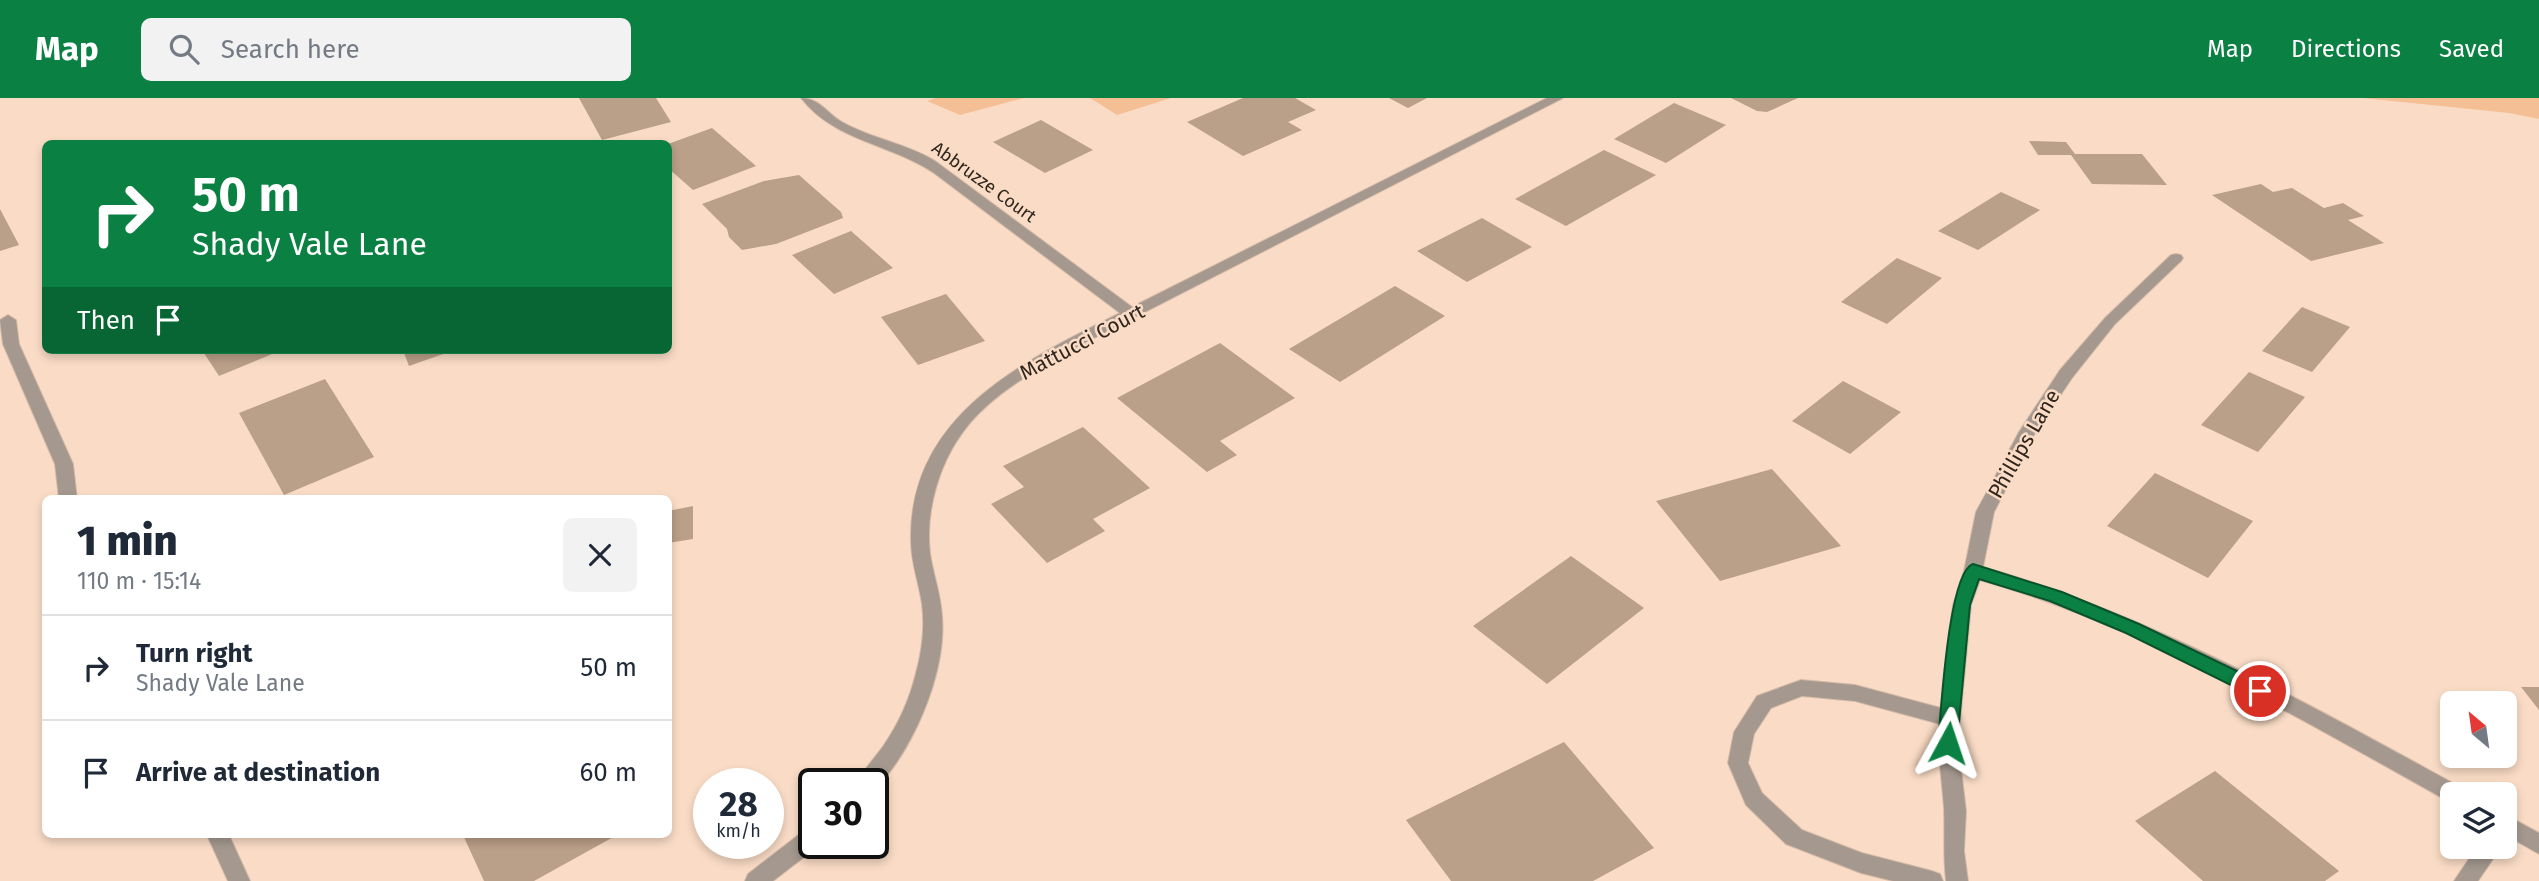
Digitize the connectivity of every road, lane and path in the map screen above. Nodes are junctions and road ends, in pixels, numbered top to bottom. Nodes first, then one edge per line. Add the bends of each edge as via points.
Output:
1 (807, 98) edge
2 (1557, 98) edge
3 (2176, 258) dead end
4 (1131, 314) junction
5 (8, 320) dead end
6 (68, 495) edge
7 (1973, 570) junction
8 (1950, 719) junction
9 (880, 768) edge
10 (2440, 786) edge
11 (2517, 831) edge
12 (219, 838) edge
13 (2539, 844) edge
14 (798, 848) edge
15 (2481, 859) edge
16 (239, 881) edge
17 (756, 881) edge
18 (1932, 881) edge
19 (1957, 881) edge
20 (2465, 881) edge

1 - 4 street, Abbruzze Court via 823,117 839,126 904,150 939,170
2 - 4 street, Mattucci Court
3 - 7 street, Phillips Lane via 2110,321 2027,432 1985,512
4 - 9 street, Mattucci Court via 1049,355 1003,386 967,416 947,445 921,514 920,543 933,623 927,667 917,706 896,748
5 - 6 street via 11,344 64,464
7 - 8 street, Phillips Lane via 1962,605
7 - 10 street via 2133,628
8 - 18 street via 1855,693 1801,688 1764,702 1744,732 1738,763 1754,799 1794,837 1861,863
8 - 19 street, Phillips Lane
11 - 13 street
12 - 16 street
14 - 17 street
15 - 20 street

